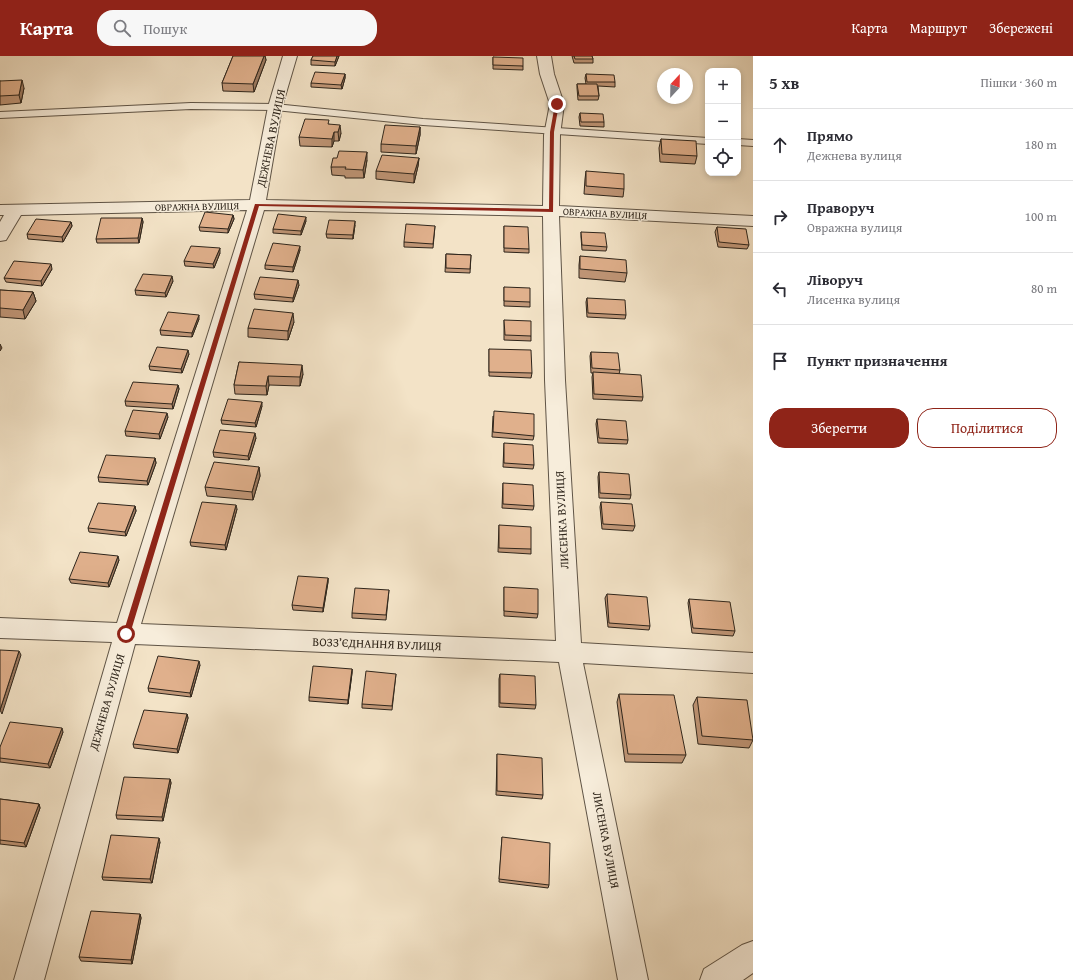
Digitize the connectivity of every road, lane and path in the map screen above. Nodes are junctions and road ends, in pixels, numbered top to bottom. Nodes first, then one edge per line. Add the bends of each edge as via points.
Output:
1 (290, 56) edge
2 (544, 56) edge
3 (275, 107) junction
4 (0, 116) edge
5 (552, 132) junction
6 (705, 141) edge
7 (741, 142) edge
8 (753, 143) edge
9 (257, 205) junction
10 (7, 210) edge
11 (551, 211) junction
12 (753, 221) edge
13 (0, 236) edge
14 (0, 628) edge
15 (126, 634) junction
16 (569, 652) junction
17 (753, 663) edge
18 (753, 956) edge
19 (28, 980) edge
20 (633, 980) edge
21 (716, 980) edge

1 - 3 street, ДЕЖНЕВА ВУЛИЦЯ
2 - 5 street, ЛИСЕНКА ВУЛИЦЯ via 557,104
3 - 4 lane via 191,106
3 - 5 lane
3 - 9 street, ДЕЖНЕВА ВУЛИЦЯ
5 - 6 lane
5 - 11 street, ЛИСЕНКА ВУЛИЦЯ
7 - 8 lane
9 - 10 street, ОВРАЖНА ВУЛИЦЯ
9 - 11 street, ОВРАЖНА ВУЛИЦЯ
9 - 15 street, ДЕЖНЕВА ВУЛИЦЯ
10 - 13 street
11 - 12 street, ОВРАЖНА ВУЛИЦЯ
11 - 16 street, ЛИСЕНКА ВУЛИЦЯ via 555,380
14 - 15 street, ВОЗЗ’ЄДНАННЯ ВУЛИЦЯ
15 - 16 street, ВОЗЗ’ЄДНАННЯ ВУЛИЦЯ
15 - 19 street, ДЕЖНЕВА ВУЛИЦЯ
16 - 17 street, ВОЗЗ’ЄДНАННЯ ВУЛИЦЯ
16 - 20 street, ЛИСЕНКА ВУЛИЦЯ
18 - 21 street

